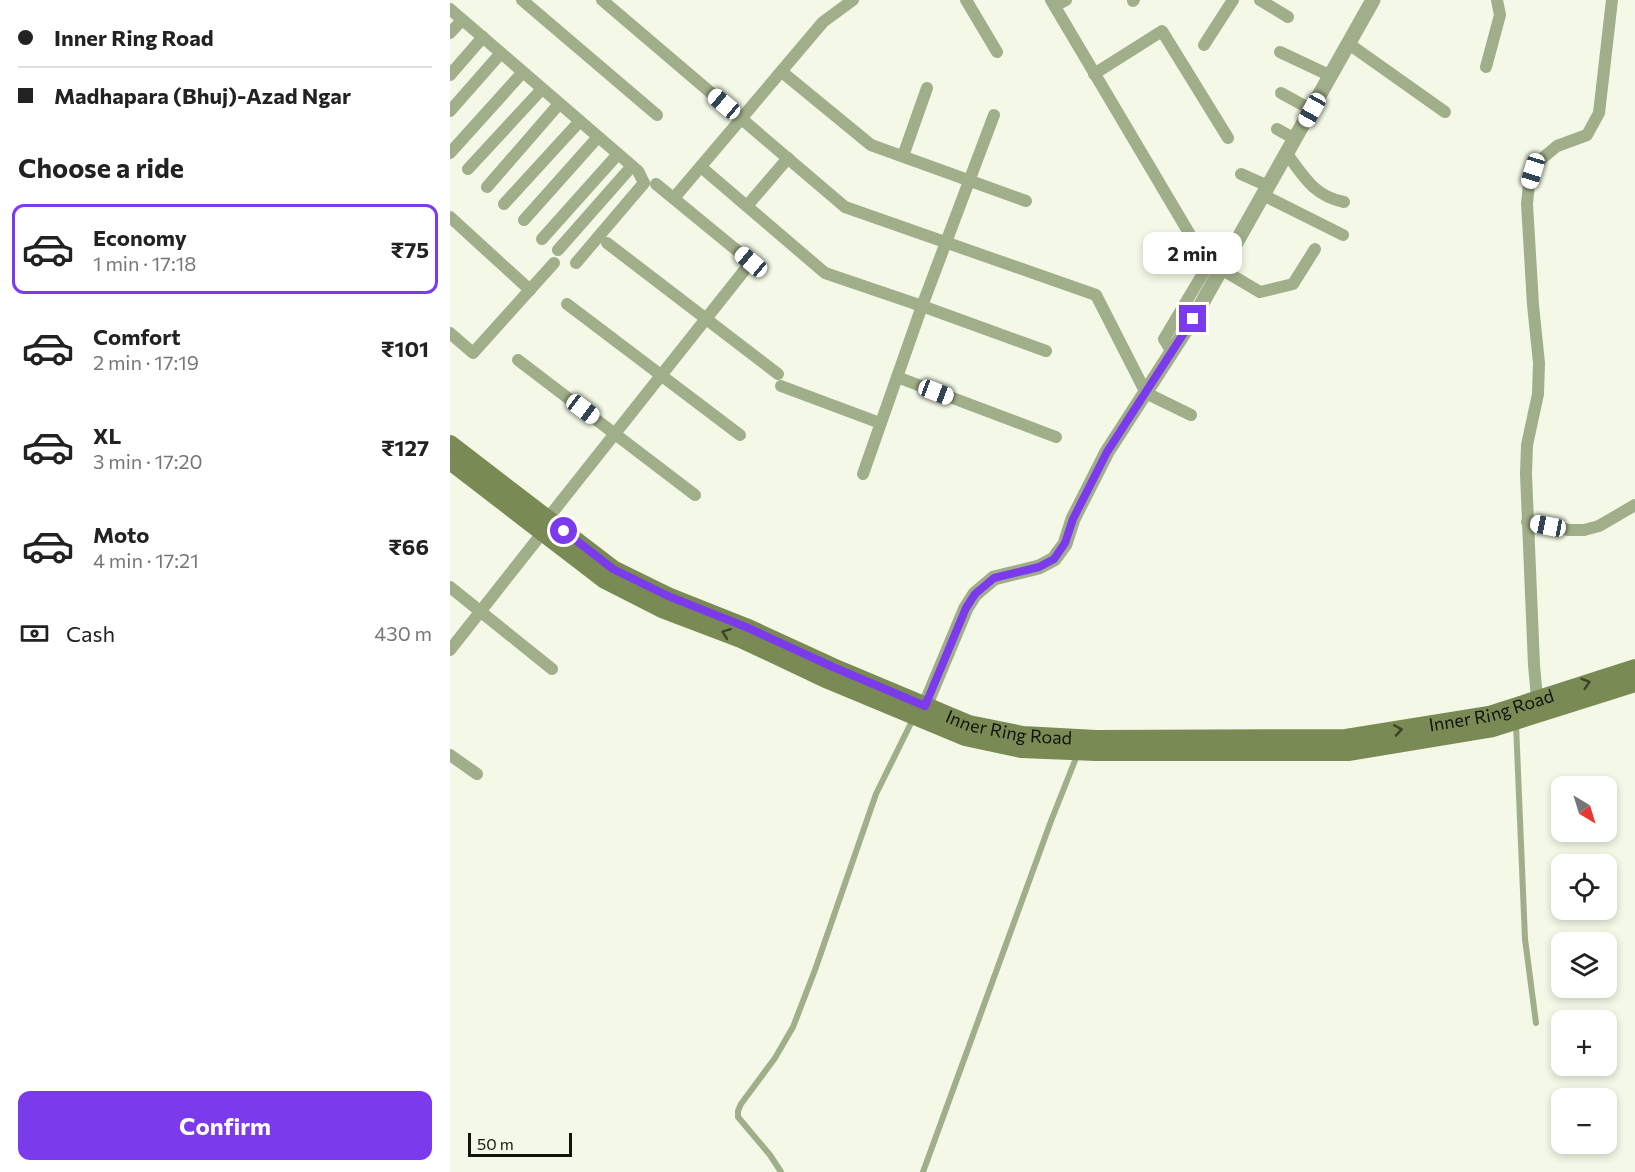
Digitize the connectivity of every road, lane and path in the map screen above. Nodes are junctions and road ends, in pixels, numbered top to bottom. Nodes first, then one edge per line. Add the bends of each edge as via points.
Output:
1 (522, 0) edge
2 (602, 0) edge
3 (854, 0) edge
4 (966, 0) edge
5 (1066, 0) edge
6 (1233, 0) edge
7 (1260, 0) edge
8 (1373, 0) edge
9 (1497, 0) edge
10 (1612, 0) edge
11 (1053, 3) edge
12 (450, 9) edge
13 (1288, 17) dead end
14 (462, 20) junction
15 (450, 33) edge
16 (483, 37) junction
17 (1349, 44) junction
18 (1204, 45) dead end
19 (997, 52) dead end
20 (1280, 52) dead end
21 (501, 53) junction
22 (1486, 67) dead end
23 (523, 72) junction
24 (782, 72) junction
25 (1094, 74) junction
26 (450, 75) edge
27 (1331, 76) junction
28 (927, 88) dead end
29 (542, 89) junction
30 (1281, 93) dead end
31 (559, 104) junction
32 (1312, 110) junction
33 (450, 111) edge
34 (1445, 112) dead end
35 (657, 115) dead end
36 (994, 115) dead end
37 (741, 119) junction
38 (580, 121) junction
39 (1277, 129) dead end
40 (598, 137) junction
41 (1228, 138) dead end
42 (1295, 139) junction
43 (450, 153) edge
44 (618, 154) junction
45 (1287, 154) junction
46 (903, 156) junction
47 (788, 158) junction
48 (632, 166) junction
49 (701, 166) junction
50 (468, 170) dead end
51 (1241, 174) dead end
52 (969, 181) junction
53 (656, 183) dead end
54 (486, 186) dead end
55 (1266, 191) junction
56 (674, 198) junction
57 (1026, 201) dead end
58 (1344, 202) dead end
59 (504, 204) dead end
60 (747, 206) junction
61 (450, 217) edge
62 (524, 220) dead end
63 (1343, 235) dead end
64 (542, 239) dead end
65 (947, 241) junction
66 (607, 243) dead end
67 (1315, 249) dead end
68 (558, 250) dead end
69 (554, 263) dead end
70 (576, 263) dead end
71 (1221, 269) junction
72 (530, 290) junction
73 (567, 304) dead end
74 (922, 306) junction
75 (706, 321) junction
76 (450, 333) edge
77 (1046, 351) dead end
78 (1172, 352) junction
79 (518, 360) dead end
80 (662, 377) junction
81 (897, 377) junction
82 (1146, 393) junction
83 (1191, 414) dead end
84 (880, 423) junction
85 (616, 433) junction
86 (740, 435) dead end
87 (1056, 437) dead end
88 (450, 444) edge
89 (450, 461) edge
90 (863, 474) dead end
91 (695, 495) dead end
92 (1635, 506) edge
93 (1527, 522) junction
94 (545, 525) junction
95 (450, 587) edge
96 (481, 610) junction
97 (450, 650) edge
98 (1635, 668) edge
99 (552, 669) dead end
100 (1635, 683) edge
101 (1537, 698) junction
102 (920, 711) junction
103 (1516, 720) junction
104 (1079, 752) junction
105 (450, 755) edge
106 (477, 774) dead end
107 (1536, 1023) dead end
108 (781, 1172) edge
109 (923, 1172) edge

1 - 35 street
2 - 37 street
3 - 24 street via 823,22
4 - 19 street
5 - 11 street
6 - 18 street
7 - 13 street
8 - 17 street
9 - 22 street via 1500,15
10 - 93 street via 1599,113 1587,135 1557,146 1539,161 1529,184 1527,204 1539,363 1538,394 1527,445
11 - 25 street
12 - 14 street
14 - 15 street
14 - 16 street
16 - 21 street
16 - 26 street
17 - 27 street
17 - 34 street
20 - 27 street
21 - 23 street
21 - 33 street
23 - 29 street
23 - 43 street
24 - 37 street
24 - 46 street via 871,145
25 - 41 street via 1162,31
25 - 78 street via 1208,265 1164,339
27 - 32 street
28 - 46 street
29 - 31 street
29 - 50 street
30 - 32 street
31 - 38 street
31 - 54 street
32 - 42 street
36 - 52 street
37 - 47 street
37 - 49 street
38 - 40 street
38 - 59 street
39 - 42 street
40 - 44 street
40 - 62 street
42 - 45 street
44 - 48 street
44 - 64 street
45 - 55 street
45 - 58 street via 1315,189
46 - 52 street
47 - 60 street
47 - 65 street via 845,207
48 - 68 street
48 - 70 street via 644,183
49 - 56 street
49 - 60 street
51 - 55 street
52 - 57 street
52 - 65 street
53 - 56 street
55 - 63 street
55 - 71 street
56 - 75 street via 751,262
60 - 74 street via 825,273
61 - 72 street
65 - 74 street
65 - 82 street via 1096,295
66 - 75 street
67 - 71 street via 1293,284 1260,292
69 - 72 street
71 - 78 street
72 - 76 street via 473,353
73 - 80 street
74 - 77 street
74 - 81 street
75 - 80 street
75 - 84 street via 780,380
78 - 82 street
79 - 85 street
80 - 85 street
80 - 86 street
81 - 84 street
81 - 87 street
82 - 83 street
82 - 102 street via 1107,452 1054,559 1039,567 994,578 975,594
84 - 90 street
85 - 91 street
85 - 94 street
88 - 94 main road, Inner Ring Road
89 - 94 main road, Inner Ring Road
92 - 93 street via 1584,530
93 - 101 street
94 - 96 street
94 - 102 main road, Inner Ring Road via 605,580 663,609 741,639 828,680
95 - 96 street
96 - 97 street
96 - 99 street
101 -> 98 main road, Inner Ring Road
100 - 103 main road, Inner Ring Road
102 -> 101 main road, Inner Ring Road via 1023,735 1096,739 1346,738 1489,714
102 - 104 main road, Inner Ring Road via 965,737 1021,749
102 - 108 lane via 876,794 793,1027 738,1111 738,1118
103 - 104 main road, Inner Ring Road via 1492,728 1348,752
103 - 107 lane via 1525,939
104 - 109 lane
105 - 106 street

